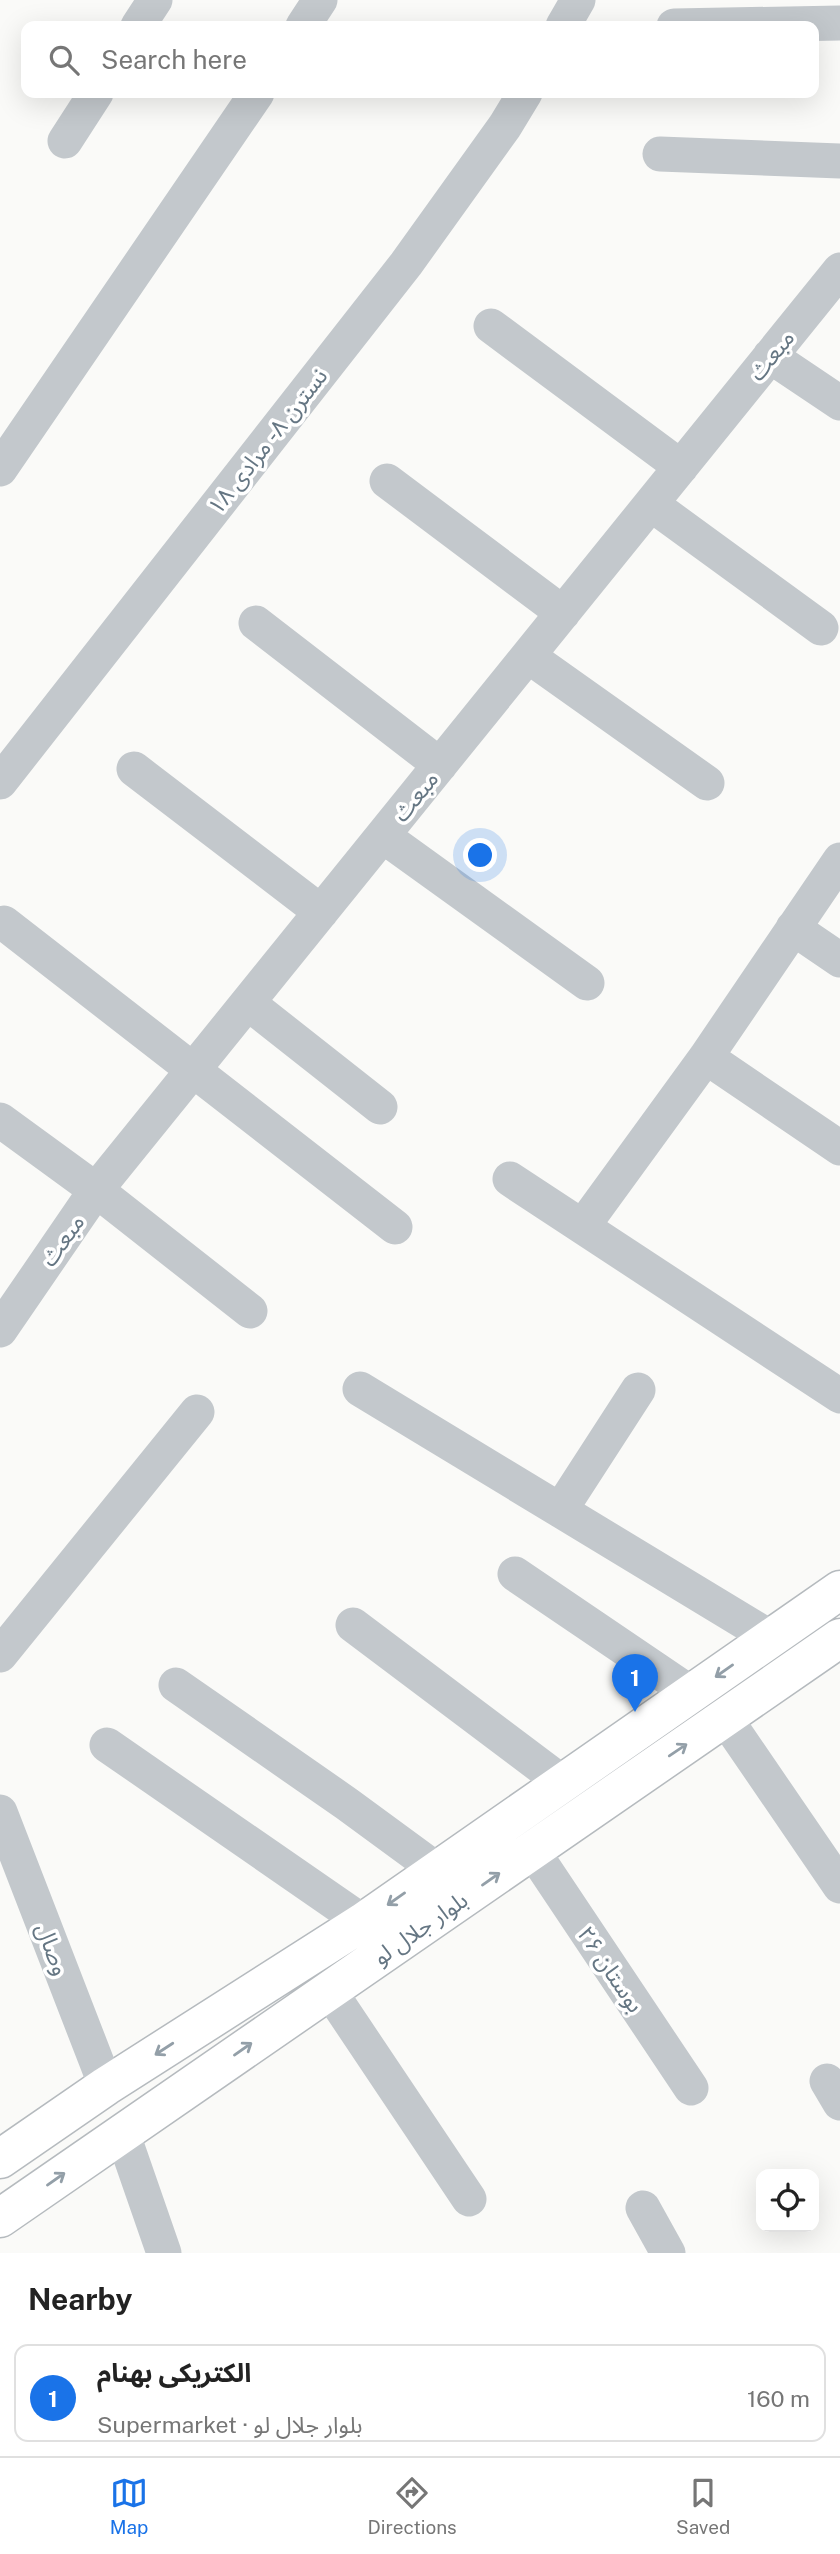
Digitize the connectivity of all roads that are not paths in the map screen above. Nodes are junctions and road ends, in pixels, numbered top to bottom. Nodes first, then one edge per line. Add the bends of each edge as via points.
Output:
1 (155, 0) edge
2 (320, 0) edge
3 (578, 0) edge
4 (141, 21) edge
5 (306, 21) edge
6 (566, 21) edge
7 (819, 23) edge
8 (840, 23) edge
9 (93, 98) edge
10 (254, 98) edge
11 (522, 98) edge
12 (65, 141) dead end
13 (660, 154) dead end
14 (840, 161) edge
15 (840, 270) edge
16 (491, 326) dead end
17 (770, 356) junction
18 (840, 403) edge
19 (681, 467) junction
20 (0, 470) edge
21 (387, 481) dead end
22 (651, 504) junction
23 (563, 613) junction
24 (256, 623) dead end
25 (821, 628) dead end
26 (528, 656) junction
27 (440, 765) junction
28 (134, 769) dead end
29 (0, 782) edge
30 (707, 783) dead end
31 (383, 836) junction
32 (840, 860) edge
33 (321, 912) junction
34 (4, 923) dead end
35 (793, 928) junction
36 (840, 960) edge
37 (587, 983) dead end
38 (248, 1003) junction
39 (706, 1057) junction
40 (194, 1069) junction
41 (380, 1107) dead end
42 (0, 1120) edge
43 (840, 1148) edge
44 (510, 1178) dead end
45 (96, 1190) junction
46 (583, 1226) junction
47 (396, 1227) dead end
48 (250, 1311) dead end
49 (0, 1331) edge
50 (360, 1389) dead end
51 (638, 1391) dead end
52 (840, 1396) edge
53 (197, 1412) dead end
54 (561, 1509) junction
55 (516, 1574) dead end
56 (840, 1590) edge
57 (353, 1625) dead end
58 (771, 1638) junction
59 (840, 1638) edge
60 (0, 1655) edge
61 (176, 1685) dead end
62 (692, 1694) junction
63 (725, 1718) junction
64 (107, 1745) dead end
65 (564, 1783) junction
66 (0, 1812) edge
67 (532, 1850) junction
68 (437, 1870) junction
69 (840, 1886) edge
70 (363, 1922) junction
71 (329, 1990) junction
72 (106, 2086) junction
73 (691, 2088) dead end
74 (122, 2132) junction
75 (0, 2159) edge
76 (469, 2199) dead end
77 (643, 2208) dead end
78 (0, 2218) edge
79 (164, 2253) edge
80 (668, 2253) edge

1 - 4 street
2 - 5 street
3 - 6 street
7 - 8 street
9 - 12 street
10 - 20 street
11 - 29 street, نسترن ۸ - مرادی ۱۸ via 405,264
13 - 14 street
15 - 17 street, مبعث
16 - 19 street
17 - 18 street
17 - 19 street, مبعث
19 - 22 street, مبعث
21 - 23 street
22 - 23 street, مبعث
22 - 25 street
23 - 26 street, مبعث
24 - 27 street
26 - 27 street, مبعث
26 - 30 street
27 - 31 street, مبعث
28 - 33 street
31 - 33 street, مبعث
31 - 37 street
32 - 35 street
33 - 38 street, مبعث
34 - 40 street
35 - 36 street
35 - 39 street
38 - 40 street, مبعث
38 - 41 street
39 - 43 street
39 - 46 street
40 - 45 street, مبعث
40 - 47 street
42 - 45 street
44 - 46 street
45 - 48 street
45 - 49 street, مبعث
46 - 52 street
50 - 54 street
51 - 54 street
53 - 60 street
54 - 58 street
55 - 62 street
56 - 58 main road, بلوار جلال لو
57 - 65 street
58 -> 62 main road, بلوار جلال لو
59 - 63 main road, بلوار جلال لو
61 - 68 street
62 - 65 main road, بلوار جلال لو
67 -> 63 main road, بلوار جلال لو
63 - 69 street
64 - 70 street
65 - 68 main road, بلوار جلال لو
66 - 72 street, وصال
71 -> 67 main road, بلوار جلال لو
67 - 73 street, بوستان ۲۶
68 -> 70 main road, بلوار جلال لو
70 -> 72 main road, بلوار جلال لو
74 -> 71 main road, بلوار جلال لو
71 - 76 street
72 - 75 main road, بلوار جلال لو
78 -> 74 main road, بلوار جلال لو
74 - 79 street
77 - 80 street

